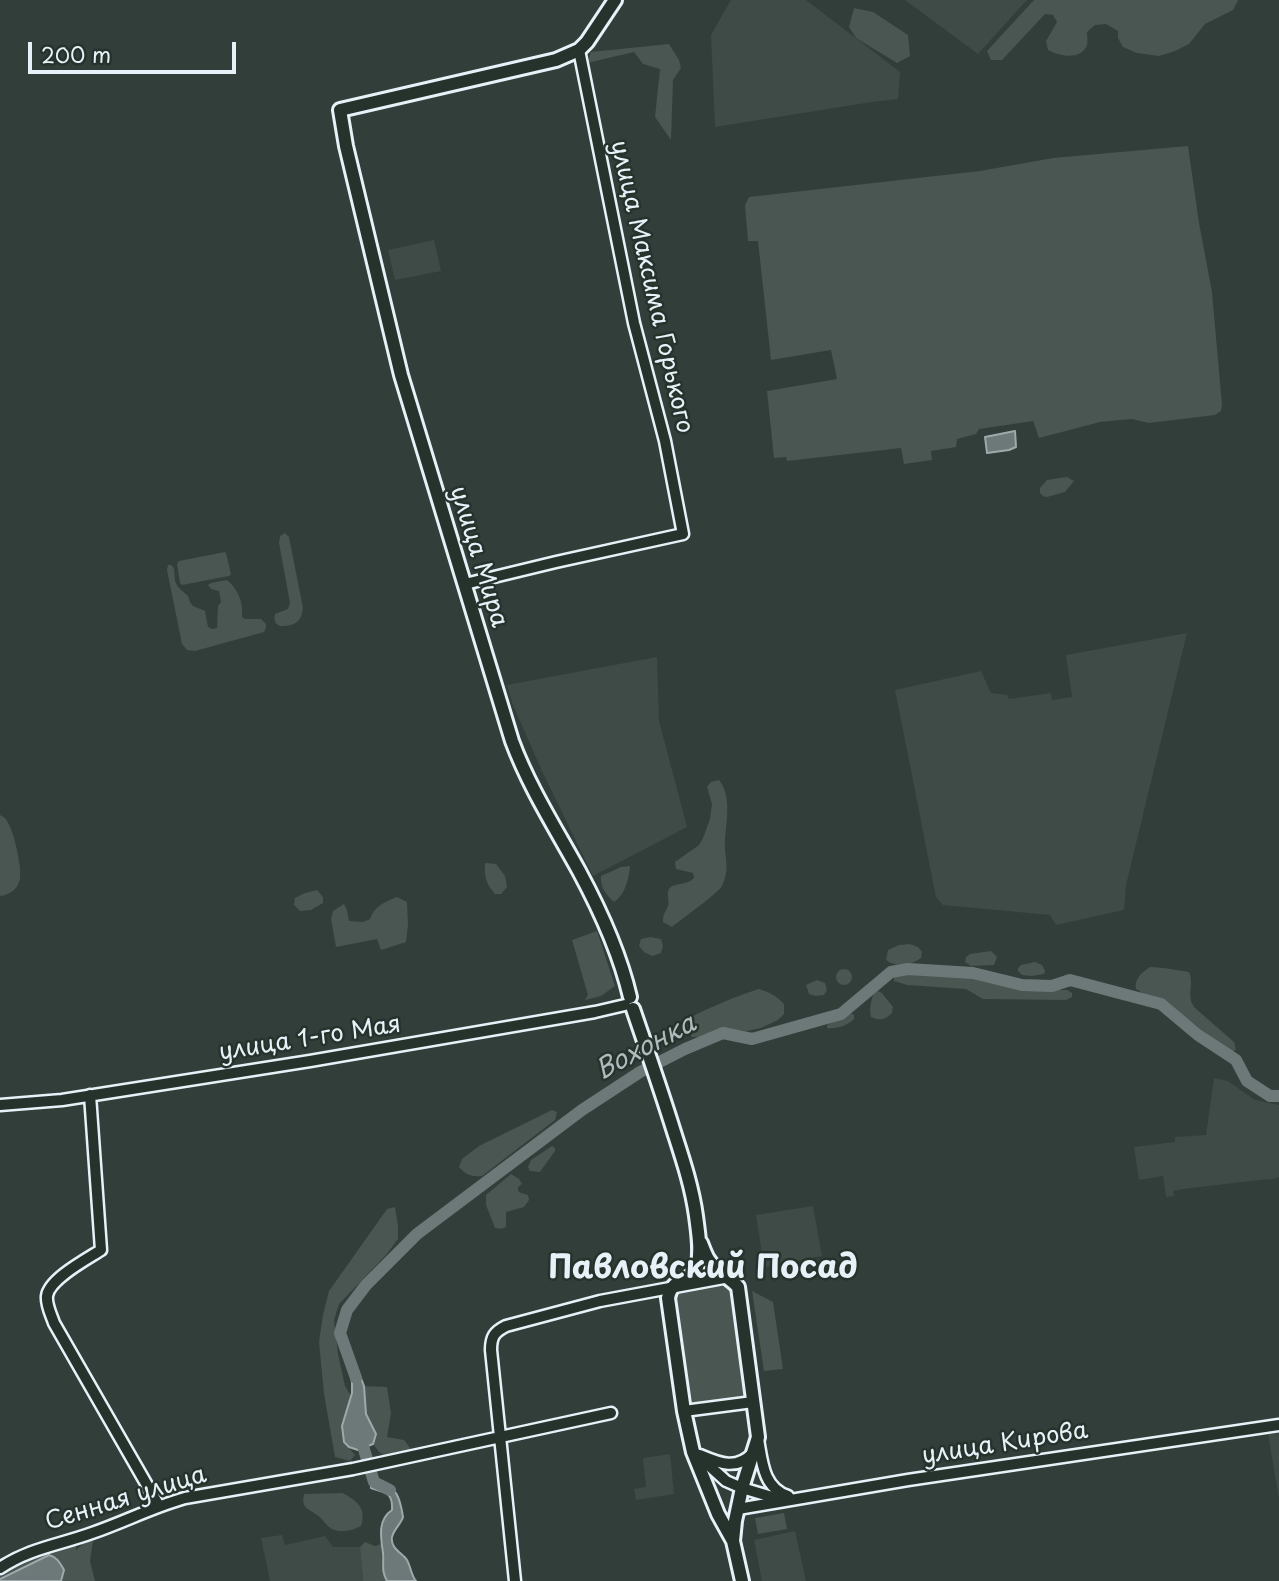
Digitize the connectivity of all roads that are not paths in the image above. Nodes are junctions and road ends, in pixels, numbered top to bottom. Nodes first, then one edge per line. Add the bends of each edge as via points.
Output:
1 (615, 0) edge
2 (579, 50) junction
3 (465, 584) junction
4 (629, 1004) junction
5 (90, 1096) junction
6 (0, 1105) edge
7 (699, 1239) junction
8 (729, 1278) junction
9 (671, 1289) junction
10 (753, 1402) junction
11 (684, 1410) junction
12 (611, 1413) dead end
13 (1279, 1424) edge
14 (500, 1437) junction
15 (758, 1437) junction
16 (694, 1452) junction
17 (753, 1453) junction
18 (742, 1488) junction
19 (802, 1499) junction
20 (786, 1501) junction
21 (159, 1506) junction
22 (738, 1509) junction
23 (733, 1541) junction
24 (0, 1568) edge
25 (515, 1581) edge
26 (742, 1581) edge

1 - 2 main road
2 - 3 street, улица Максима Горького via 682,534
2 - 3 main road, улица Мира via 543,64 340,110 404,384
3 - 4 main road, улица Мира via 520,763 595,900 627,982
4 - 5 street, улица 1-го Мая
4 - 7 main road, улица Мира via 686,1169
5 - 6 street, улица 1-го Мая
5 - 21 street via 101,1250 53,1283 47,1294 48,1307
7 - 8 main road via 708,1260
7 - 9 main road via 697,1268
8 - 9 street
8 - 10 main road via 738,1287
9 - 11 main road via 668,1298
9 - 14 street via 600,1301 500,1329 492,1337 491,1350
10 - 11 street
10 - 15 main road
11 - 16 main road
12 - 14 street, Сенная улица
13 - 19 street, улица Кирова
14 - 21 street, Сенная улица
14 - 25 street
15 - 17 main road
15 - 19 street via 769,1483 785,1496
16 - 17 street via 723,1464 747,1460
16 - 18 street via 726,1481
16 - 23 main road
17 - 18 main road
18 - 20 street
18 - 22 main road
19 - 20 street, улица Кирова
20 - 22 street, улица Кирова
21 - 24 street, Сенная улица via 28,1553
22 - 23 main road
23 - 26 main road

